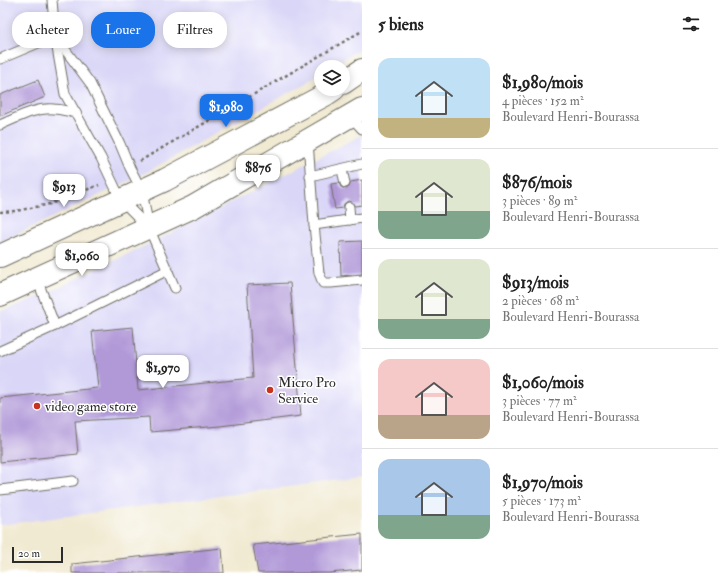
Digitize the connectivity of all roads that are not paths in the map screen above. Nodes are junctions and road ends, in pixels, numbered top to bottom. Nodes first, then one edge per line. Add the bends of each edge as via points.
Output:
1 (52, 0) edge
2 (53, 12) edge
3 (27, 48) edge
4 (58, 48) edge
5 (65, 48) edge
6 (0, 59) edge
7 (362, 70) edge
8 (350, 78) edge
9 (323, 96) edge
10 (76, 113) junction
11 (359, 117) edge
12 (0, 125) edge
13 (308, 140) junction
14 (362, 164) edge
15 (342, 170) junction
16 (310, 176) junction
17 (345, 183) dead end
18 (142, 191) junction
19 (121, 200) junction
20 (349, 207) dead end
21 (362, 218) edge
22 (350, 220) junction
23 (314, 224) junction
24 (149, 228) junction
25 (0, 256) edge
26 (168, 270) junction
27 (37, 278) junction
28 (362, 280) edge
29 (175, 288) dead end
30 (0, 295) edge
31 (55, 326) junction
32 (0, 351) edge
33 (73, 481) dead end
34 (0, 490) edge

1 - 2 lane
3 - 6 lane
4 - 10 lane via 65,94
5 - 18 lane via 90,83
7 - 8 main road
9 - 18 main road
10 - 12 lane via 41,109
10 - 19 lane
11 - 13 main road
13 - 16 lane
13 - 24 main road via 193,207
14 - 15 lane
15 - 16 lane
15 - 17 lane
16 - 23 lane
18 - 19 main road
18 - 24 lane
19 - 24 lane
19 - 25 main road
20 - 22 lane
21 - 22 lane
22 - 23 lane
23 - 28 lane via 319,273 323,283
24 - 26 lane
24 - 27 main road
26 - 29 lane
26 - 31 lane
27 - 30 main road
27 - 31 lane
31 - 32 lane
33 - 34 lane

